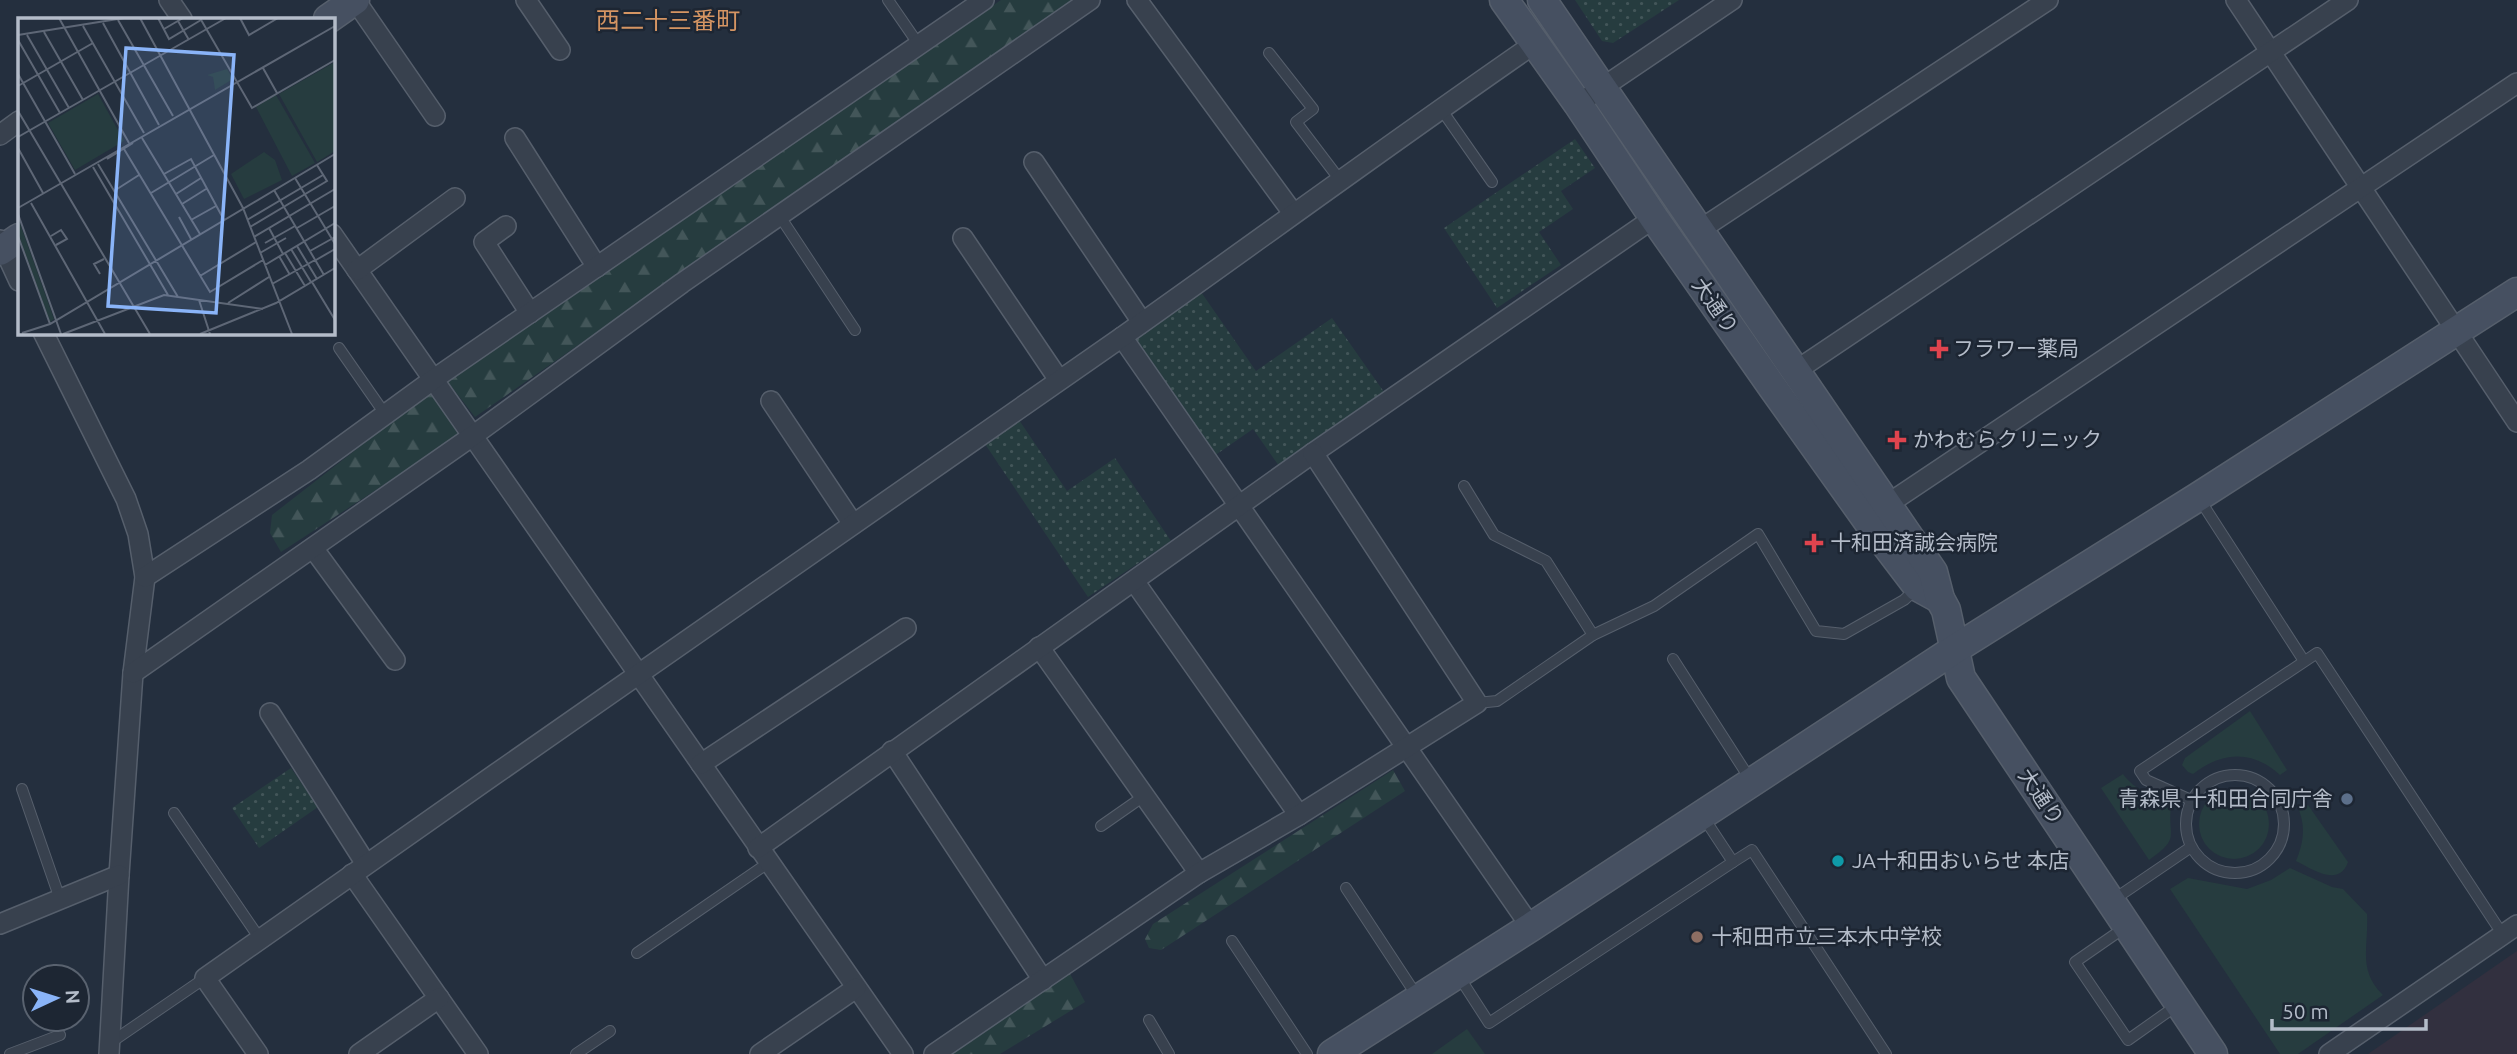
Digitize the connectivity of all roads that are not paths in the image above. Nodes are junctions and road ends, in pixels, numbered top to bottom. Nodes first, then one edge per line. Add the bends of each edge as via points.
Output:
1 (169, 0) edge
2 (355, 0) edge
3 (526, 0) edge
4 (888, 0) edge
5 (984, 0) edge
6 (1090, 0) edge
7 (1137, 0) edge
8 (1504, 0) edge
9 (1542, 0) edge
10 (1732, 0) edge
11 (2048, 0) edge
12 (2236, 0) edge
13 (2348, 0) edge
14 (181, 18) edge
15 (329, 18) edge
16 (1534, 44) junction
17 (919, 45) junction
18 (561, 50) dead end
19 (2271, 52) junction
20 (1269, 53) dead end
21 (2517, 83) edge
22 (1602, 87) junction
23 (1578, 104) junction
24 (1441, 109) junction
25 (435, 116) dead end
26 (18, 122) edge
27 (0, 135) edge
28 (515, 138) dead end
29 (1034, 162) dead end
30 (1340, 180) junction
31 (1492, 182) dead end
32 (2362, 187) junction
33 (455, 198) dead end
34 (1293, 212) junction
35 (779, 215) junction
36 (1654, 218) junction
37 (506, 226) dead end
38 (1698, 231) junction
39 (334, 237) edge
40 (962, 238) dead end
41 (6, 245) edge
42 (597, 267) junction
43 (357, 270) junction
44 (18, 278) edge
45 (2517, 292) edge
46 (530, 313) junction
47 (1142, 322) junction
48 (855, 330) dead end
49 (2455, 330) junction
50 (44, 334) edge
51 (1122, 337) junction
52 (339, 348) dead end
53 (1794, 372) junction
54 (434, 379) junction
55 (1059, 380) junction
56 (771, 401) dead end
57 (385, 414) junction
58 (2517, 422) edge
59 (474, 435) junction
60 (1313, 453) junction
61 (1464, 486) dead end
62 (2198, 497) junction
63 (1888, 504) junction
64 (1240, 506) junction
65 (853, 524) junction
66 (313, 548) junction
67 (145, 577) junction
68 (1134, 581) junction
69 (1929, 593) junction
70 (906, 628) dead end
71 (1593, 635) junction
72 (1039, 647) junction
73 (1955, 649) junction
74 (1673, 659) dead end
75 (395, 660) dead end
76 (2304, 661) junction
77 (133, 673) junction
78 (638, 674) junction
79 (1477, 703) junction
80 (271, 713) dead end
81 (1407, 748) junction
82 (892, 751) junction
83 (701, 764) junction
84 (1753, 782) junction
85 (22, 789) dead end
86 (1144, 796) junction
87 (2191, 800) junction
88 (174, 813) dead end
89 (1299, 815) junction
90 (1702, 815) junction
91 (1101, 826) dead end
92 (2191, 847) junction
93 (763, 855) junction
94 (1733, 862) junction
95 (359, 869) junction
96 (1199, 873) junction
97 (119, 875) junction
98 (1346, 888) dead end
99 (60, 899) junction
100 (2111, 901) junction
101 (0, 924) edge
102 (2127, 926) junction
103 (1531, 927) junction
104 (2510, 930) edge
105 (260, 939) junction
106 (1232, 941) dead end
107 (637, 953) dead end
108 (1457, 975) junction
109 (205, 978) junction
110 (1043, 980) junction
111 (856, 988) junction
112 (439, 998) junction
113 (1419, 999) junction
114 (2179, 1004) junction
115 (1149, 1020) dead end
116 (610, 1031) dead end
117 (60, 1035) dead end
118 (110, 1048) edge
119 (10, 1054) edge
120 (258, 1054) edge
121 (359, 1054) edge
122 (478, 1054) edge
123 (576, 1054) edge
124 (760, 1054) edge
125 (902, 1054) edge
126 (934, 1054) edge
127 (1169, 1054) edge
128 (1307, 1054) edge
129 (1332, 1054) edge
130 (1886, 1054) edge
131 (2213, 1054) edge
132 (2329, 1054) edge

1 - 14 street
2 - 15 street
2 - 25 street
3 - 18 street
4 - 17 lane
5 - 17 street
6 - 35 street
7 - 34 street
8 - 16 street, 大通り
9 - 22 street, 大通り
10 - 22 street
11 - 38 street
12 - 19 street
13 - 19 street
16 - 23 street, 大通り
16 - 24 street
17 - 42 street
19 - 32 street
19 - 53 street
20 - 30 lane via 1313,109 1296,122
21 - 32 street
22 - 23 street
22 - 38 street, 大通り
23 - 36 street, 大通り
24 - 30 street
24 - 31 lane
26 - 27 street
28 - 42 street
29 - 47 street
30 - 34 street
32 - 49 street
32 - 63 street
33 - 43 street
34 - 47 street
35 - 48 lane
35 - 59 street
36 - 60 street
36 - 69 street, 大通り via 1773,388
37 - 46 street via 484,242
38 - 53 street, 大通り
39 - 43 street
40 - 55 street
41 - 44 street
42 - 46 street
43 - 54 street
45 - 49 street
46 - 54 street
47 - 51 street
49 - 58 street
49 - 62 street
50 - 67 street via 126,499
51 - 55 street
51 - 64 street
52 - 57 lane
53 - 63 street, 大通り
54 - 57 street
54 - 59 street
55 - 65 street
56 - 65 street
57 - 67 street via 309,470
59 - 66 street
59 - 78 street
60 - 64 street
60 - 79 street
61 - 71 lane via 1493,535 1546,561
62 - 73 street
62 - 76 lane
63 - 69 street, 大通り via 1933,572
64 - 68 street
64 - 81 street
65 - 78 street
66 - 75 street
66 - 77 street
67 - 77 street
68 - 72 street
68 - 89 street
69 - 71 lane via 1904,600 1844,634 1816,631 1758,534 1654,606
69 - 73 street, 大通り via 1946,610
70 - 83 street
71 - 79 lane via 1497,701
72 - 82 street
72 - 86 street
73 - 84 street
73 - 100 street, 大通り via 1961,678
74 - 84 lane
76 - 87 lane via 2140,771 2146,780
76 - 104 lane via 2317,653
77 - 97 street
78 - 83 street
78 - 95 street
79 - 81 street
80 - 95 street
81 - 89 street
81 - 103 street
82 - 93 street
82 - 110 street
83 - 93 street
84 - 90 street
85 - 99 lane
86 - 91 lane
86 - 96 street
87 - 92 lane via 2186,824
87 - 92 lane via 2218,777 2253,777 2272,790 2285,823 2279,847 2253,870 2218,870
88 - 105 lane
89 - 96 street
90 - 94 lane
90 - 103 street
92 - 100 lane
93 - 107 lane
93 - 111 street
94 - 108 lane via 1489,1023
94 - 130 lane via 1752,850
95 - 105 street
95 - 112 street
96 - 110 street
97 - 99 street
97 - 118 street
98 - 113 lane
99 - 101 street
100 - 102 street, 大通り
102 - 114 street, 大通り
102 - 114 lane via 2075,962 2128,1040
103 - 108 street
104 - 132 street
105 - 109 street
106 - 128 lane
108 - 113 street
109 - 118 lane
109 - 120 street
110 - 126 street
111 - 124 street
111 - 125 street
112 - 121 street
112 - 122 street
113 - 129 street
114 - 131 street, 大通り
115 - 127 lane
116 - 123 lane
117 - 119 lane

